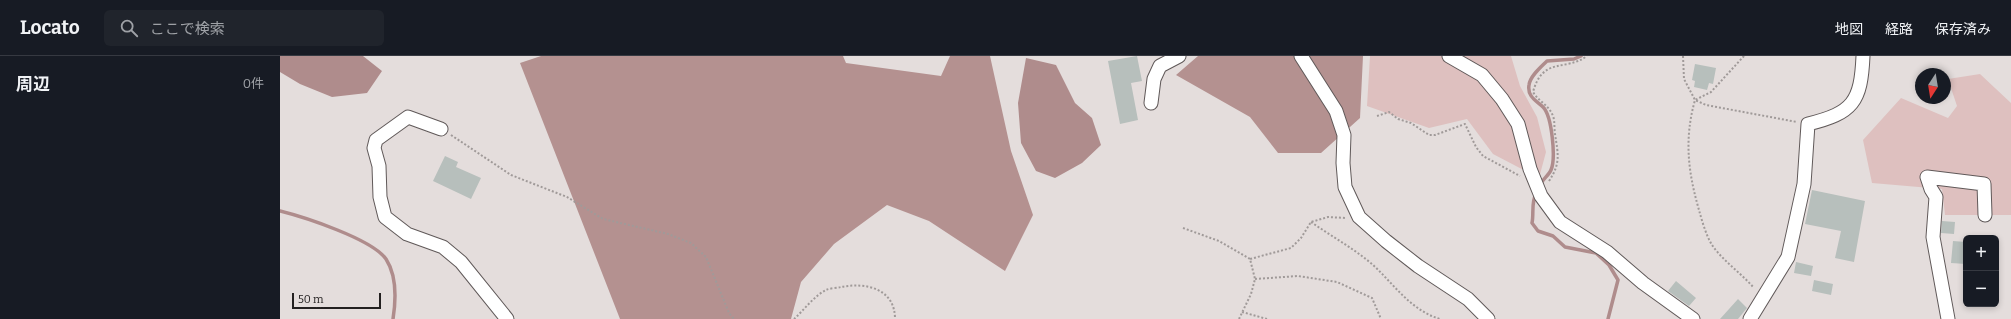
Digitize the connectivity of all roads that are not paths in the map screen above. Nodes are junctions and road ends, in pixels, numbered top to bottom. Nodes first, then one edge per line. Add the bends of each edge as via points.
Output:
1 (1179, 56) edge
2 (1301, 56) edge
3 (1449, 56) edge
4 (1863, 56) edge
5 (1151, 103) dead end
6 (441, 129) road end
7 (1985, 215) dead end
8 (507, 319) edge
9 (1488, 319) edge
10 (1694, 319) edge
11 (1750, 319) edge
12 (1948, 319) edge

1 - 5 street via 1160,66 1154,79
2 - 9 street via 1336,111 1344,135 1345,187 1359,217 1418,266 1468,299
3 - 10 street via 1482,75 1502,99 1518,124 1538,189 1560,222 1607,252 1643,283
4 - 11 street via 1860,88 1849,107 1833,118 1808,124 1804,184 1788,257
6 - 8 street via 408,117 376,140 374,148 379,166 380,196 385,217 407,234 443,247 461,262
7 - 12 street via 1984,184 1927,177 1936,197 1933,237

